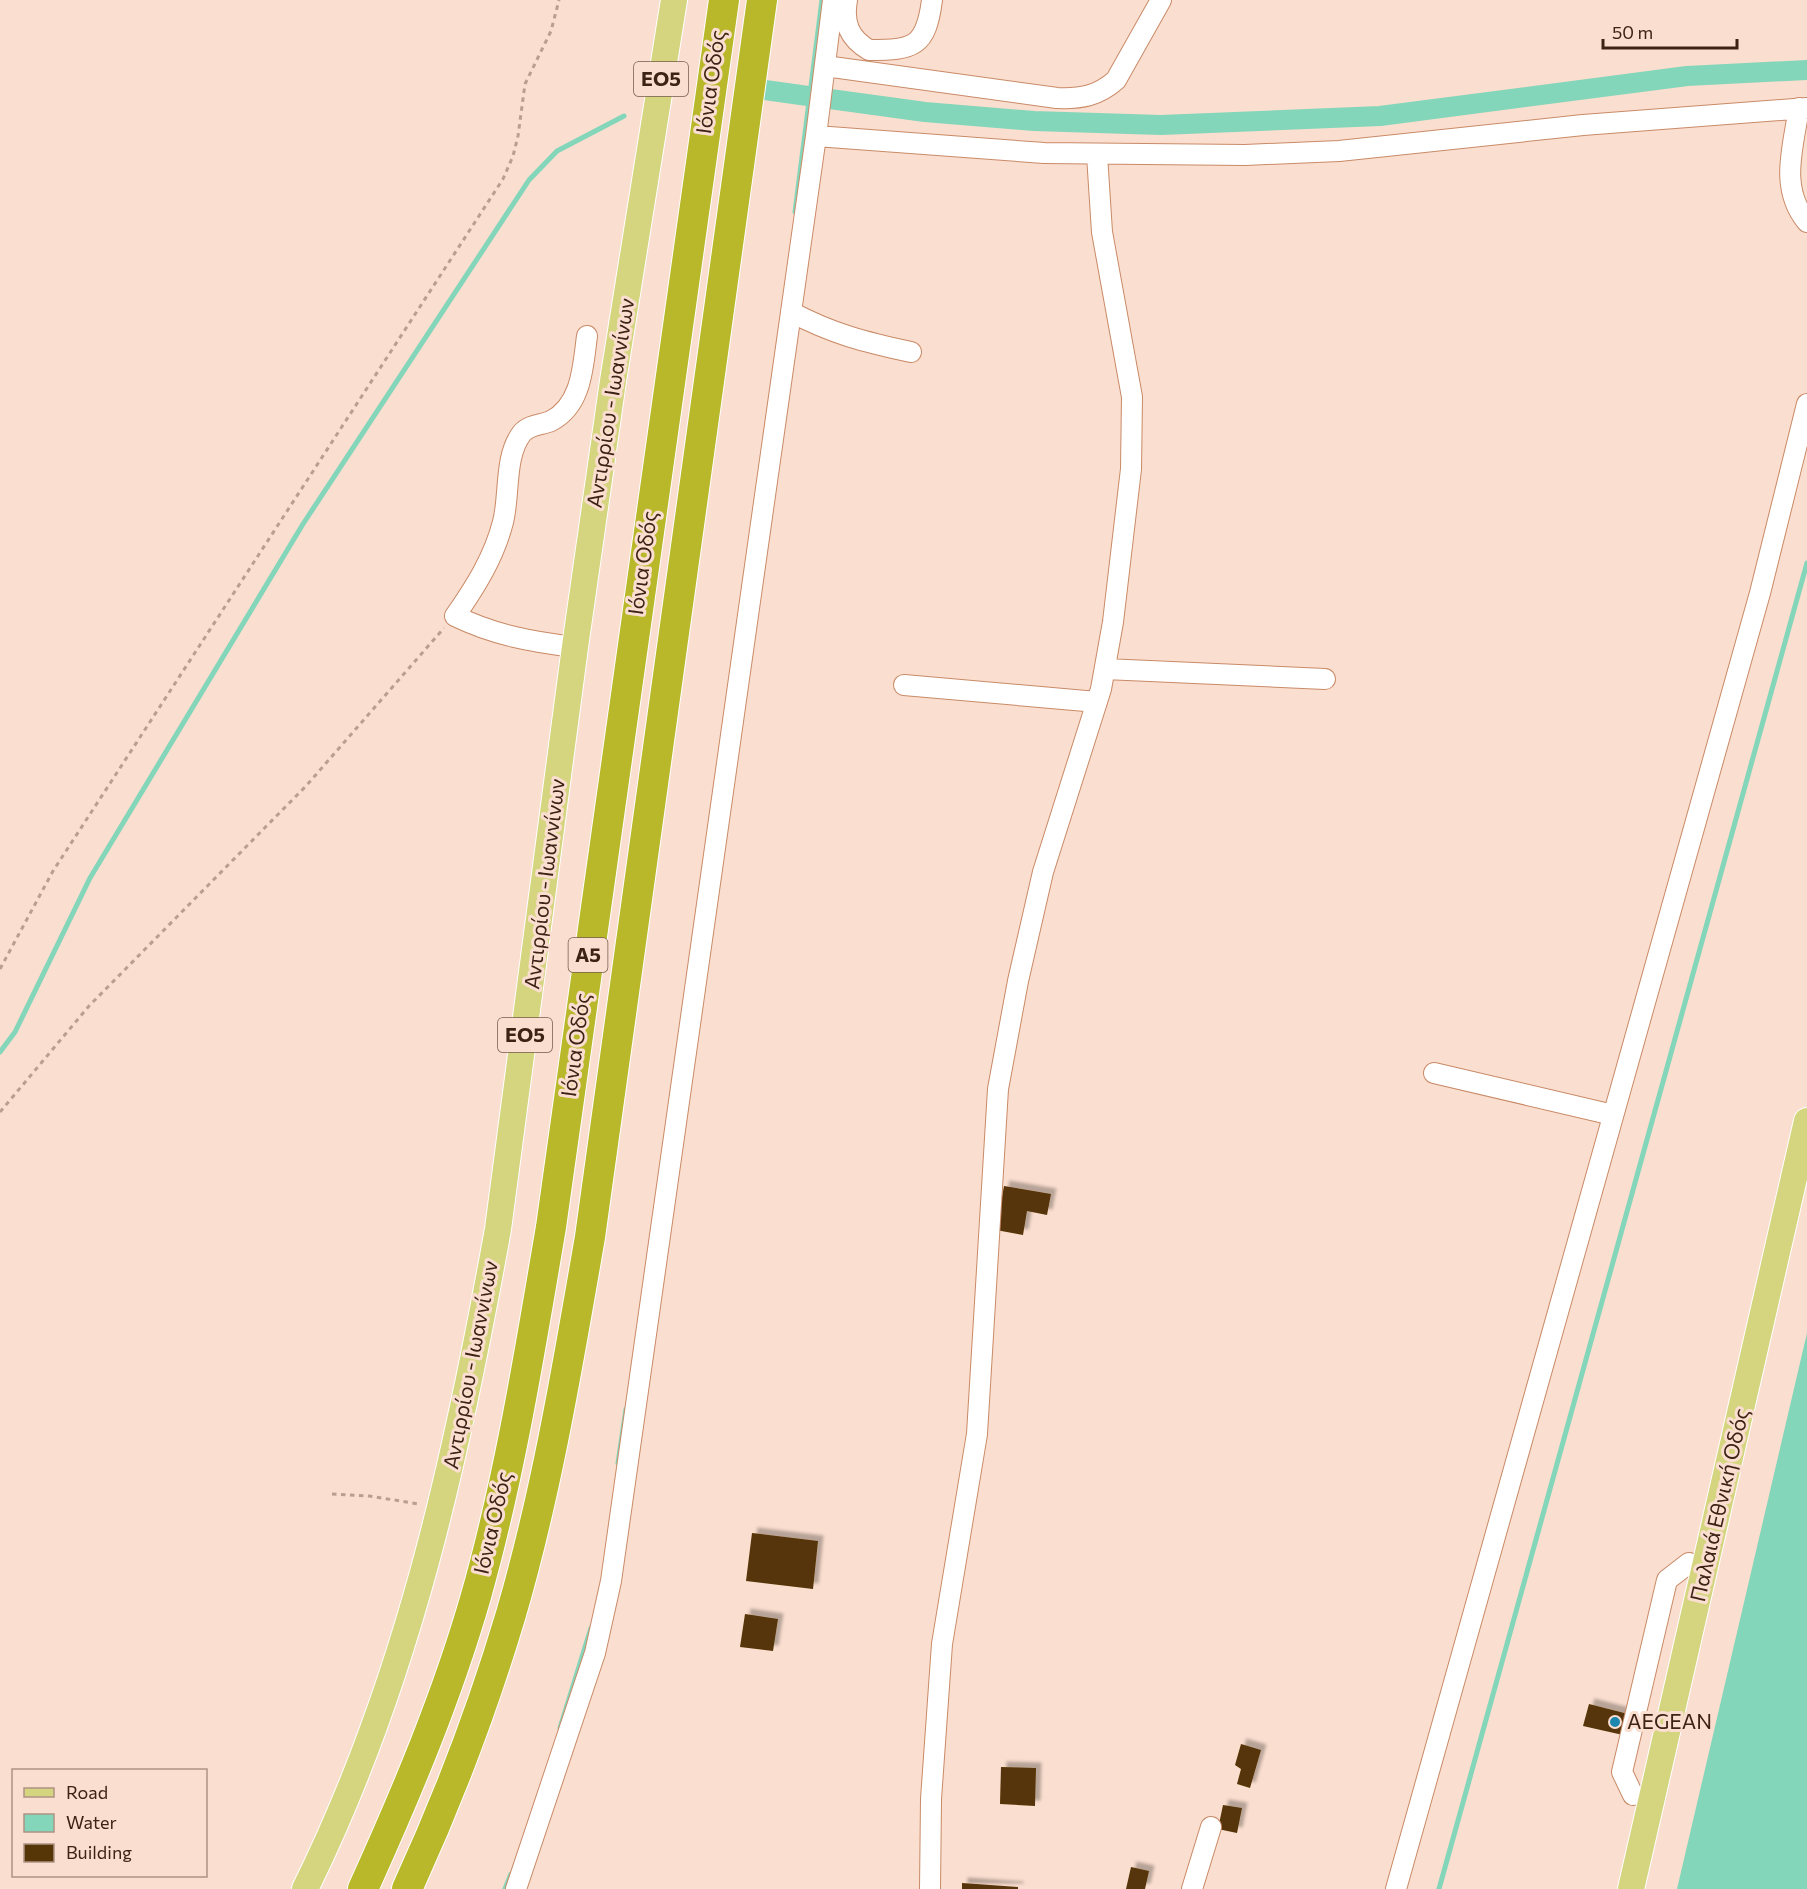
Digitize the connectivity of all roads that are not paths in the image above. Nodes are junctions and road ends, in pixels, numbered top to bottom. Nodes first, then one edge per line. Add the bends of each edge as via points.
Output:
1 (674, 0) edge
2 (724, 0) edge
3 (762, 0) edge
4 (833, 0) edge
5 (847, 0) edge
6 (932, 0) edge
7 (1161, 0) edge
8 (825, 66) junction
9 (1803, 108) edge
10 (816, 136) junction
11 (1097, 155) junction
12 (1807, 222) edge
13 (791, 312) junction
14 (587, 336) dead end
15 (911, 352) dead end
16 (1807, 404) edge
17 (575, 647) junction
18 (1105, 669) junction
19 (1325, 679) dead end
20 (904, 685) dead end
21 (1097, 702) junction
22 (1434, 1073) dead end
23 (1613, 1115) junction
24 (1807, 1121) edge
25 (1689, 1563) dead end
26 (1633, 1795) dead end
27 (1211, 1827) dead end
28 (305, 1889) edge
29 (363, 1889) edge
30 (407, 1889) edge
31 (516, 1889) edge
32 (930, 1889) edge
33 (1192, 1889) edge
34 (1396, 1889) edge
35 (1631, 1889) edge

1 - 17 main road, Αντιρρίου - Ιωαννίνων / ΕΟ5
2 - 29 highway, Ιόνια Οδός / Α5 via 551,1227 519,1405 476,1596 419,1759
3 - 30 highway, Ιόνια Οδός / Α5 via 590,1237 558,1416 512,1612 456,1776
4 - 8 street
5 - 6 street via 850,34 869,50 909,48 920,41 926,32
7 - 8 street via 1116,80 1090,96 1057,98
8 - 10 street
9 - 11 street via 1573,126 1339,151
9 - 12 street via 1789,175 1791,195
10 - 11 street
10 - 13 street
11 - 18 street via 1102,232 1132,397 1131,469
13 - 15 street via 836,334
13 - 31 street via 611,1581 595,1653
14 - 17 street via 575,395 564,412 550,422 523,432 515,448 509,496 494,552 456,616 511,638
16 - 23 street via 1760,593
17 - 28 main road, Αντιρρίου - Ιωαννίνων / ΕΟ5 via 498,1229 462,1425 409,1627 350,1788
18 - 19 street
18 - 21 street
20 - 21 street
21 - 32 street via 1043,872 998,1089 977,1434 942,1644 931,1800
22 - 23 street
23 - 34 street
24 - 35 main road, Παλαιά Εθνική Οδός
25 - 26 street via 1667,1580 1622,1772
27 - 33 street

